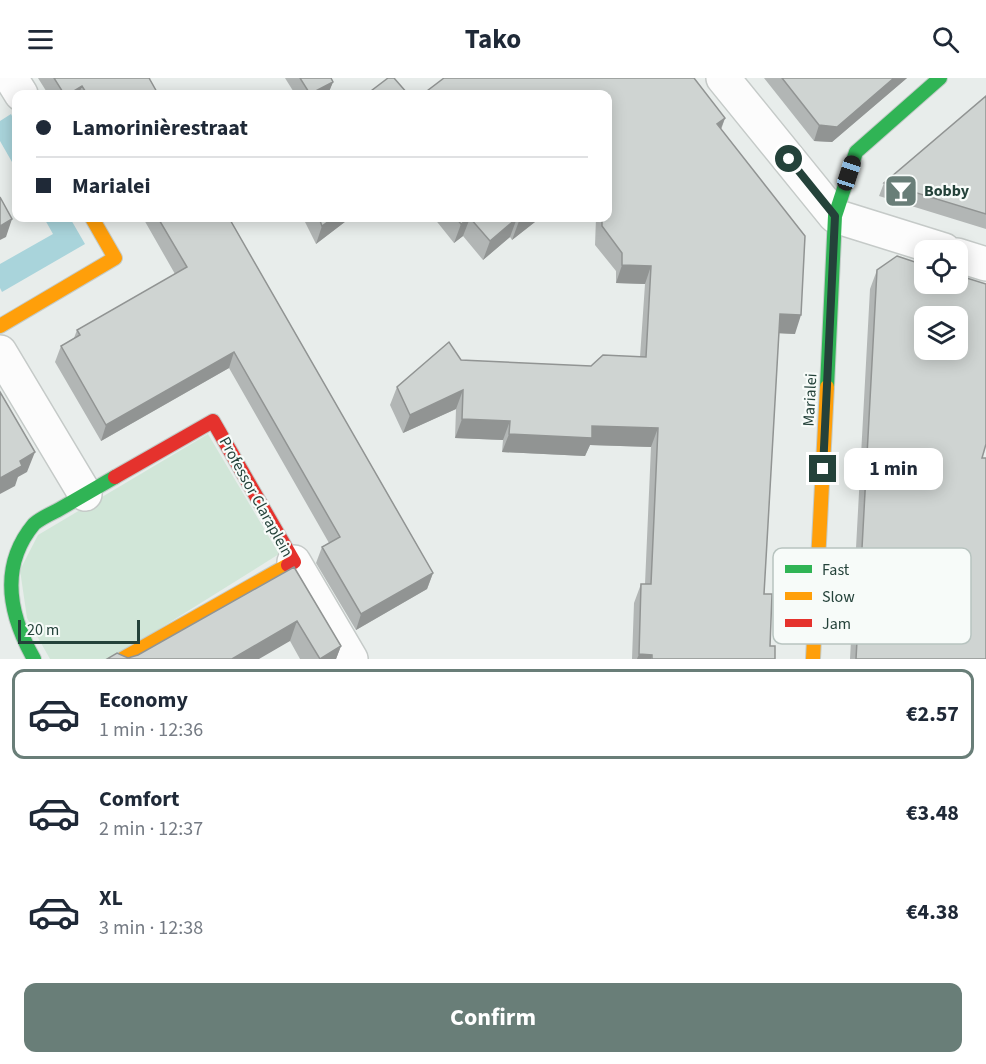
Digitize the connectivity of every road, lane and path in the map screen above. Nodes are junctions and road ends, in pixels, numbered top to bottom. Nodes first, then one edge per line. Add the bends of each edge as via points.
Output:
1 (723, 78) edge
2 (940, 78) edge
3 (835, 216) junction
4 (94, 222) edge
5 (914, 241) edge
6 (968, 258) edge
7 (986, 264) edge
8 (0, 326) edge
9 (0, 352) edge
10 (85, 494) junction
11 (819, 548) edge
12 (294, 562) junction
13 (814, 644) edge
14 (34, 659) edge
15 (122, 659) edge
16 (351, 659) edge
17 (813, 659) edge

1 - 3 street
2 - 3 street, Marialei via 856,152
3 - 5 street
3 - 11 street, Marialei
4 - 8 street via 115,258
6 - 7 street
9 - 10 street
10 - 12 street, Professor Claraplein via 213,421
10 - 14 street, Professor Claraplein via 35,524 9,558 5,580 9,608
12 - 15 street, Professor Claraplein
12 - 16 street
13 - 17 street, Marialei

